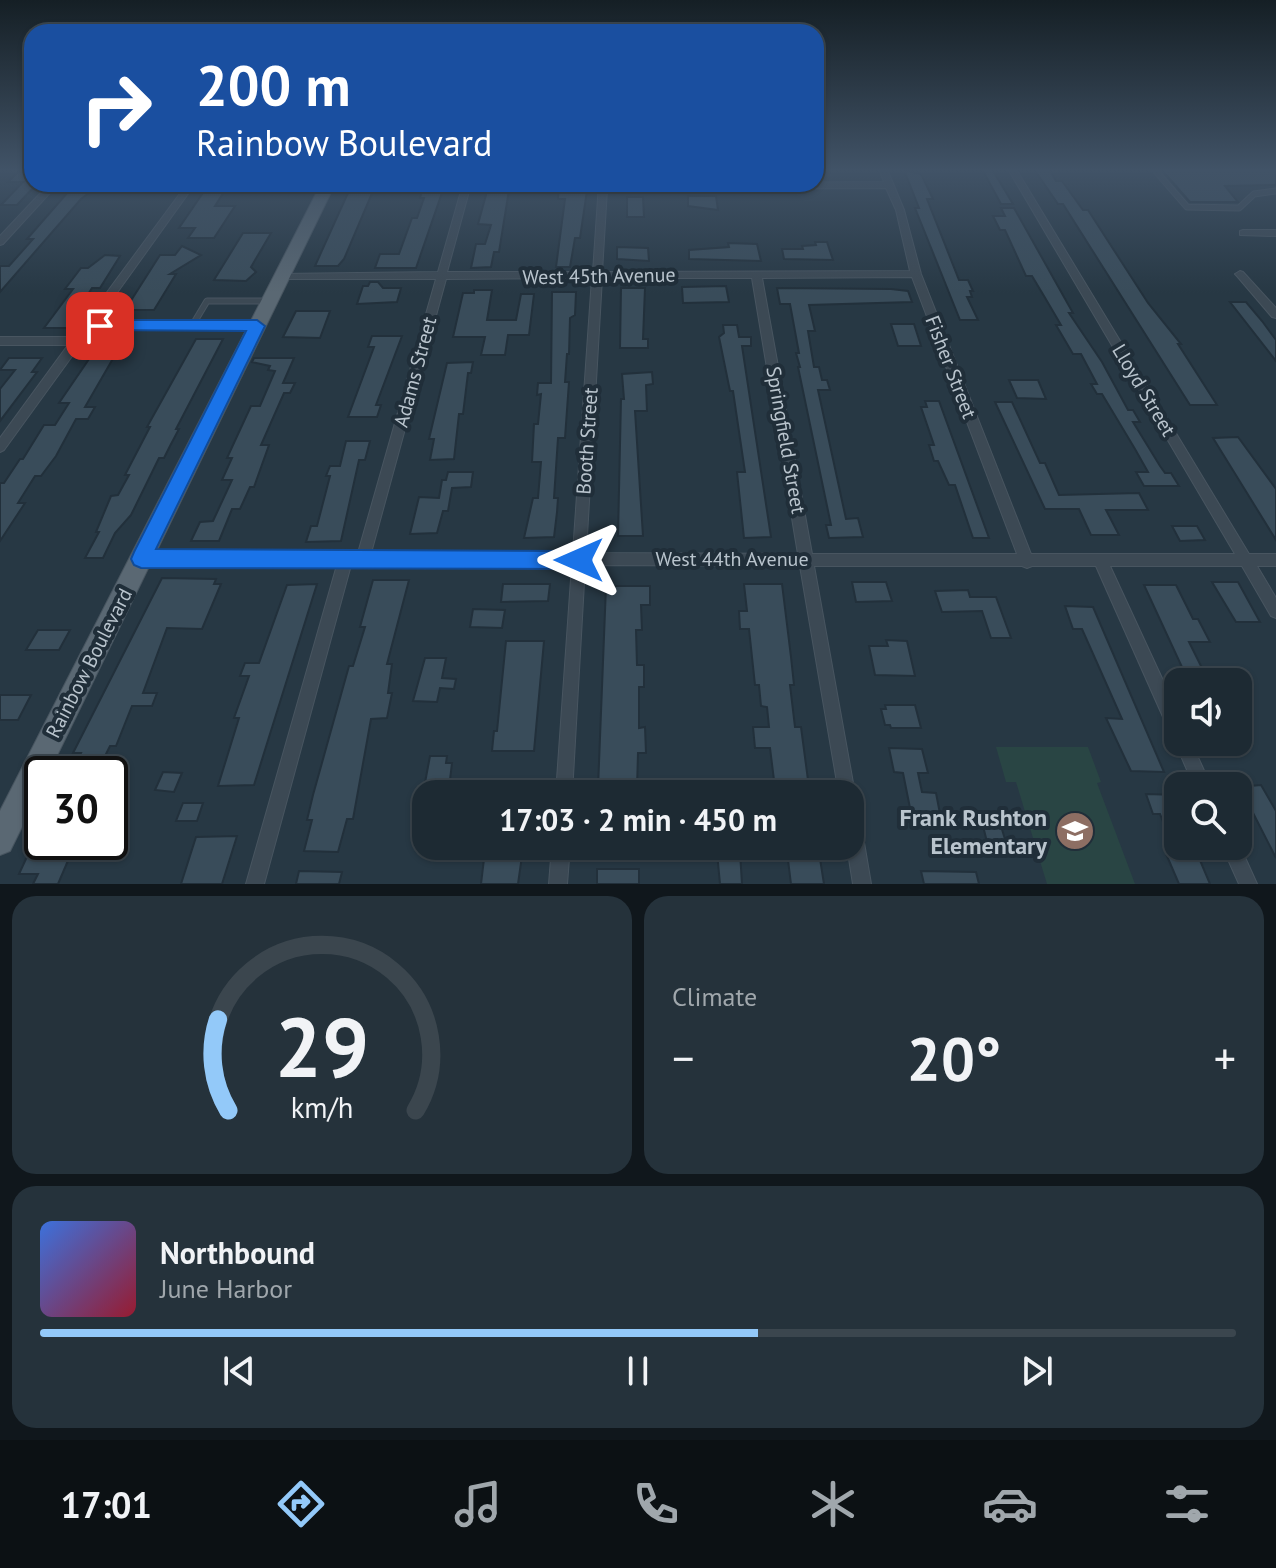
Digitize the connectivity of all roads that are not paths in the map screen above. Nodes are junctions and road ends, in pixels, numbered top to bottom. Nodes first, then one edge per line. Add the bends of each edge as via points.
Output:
1 (30, 210) edge
2 (172, 210) edge
3 (315, 210) edge
4 (460, 210) edge
5 (602, 210) edge
6 (900, 210) edge
7 (1037, 210) edge
8 (1243, 233) dead end
9 (1276, 233) edge
10 (0, 242) edge
11 (756, 274) junction
12 (916, 274) junction
13 (1240, 274) dead end
14 (598, 275) junction
15 (282, 276) junction
16 (441, 277) junction
17 (270, 302) junction
18 (1276, 315) edge
19 (87, 326) junction
20 (192, 326) junction
21 (257, 326) junction
22 (0, 341) edge
23 (77, 341) junction
24 (0, 447) edge
25 (807, 558) junction
26 (141, 559) junction
27 (354, 559) junction
28 (579, 560) junction
29 (1245, 560) junction
30 (1276, 560) edge
31 (1027, 562) junction
32 (1101, 562) junction
33 (1276, 611) edge
34 (1164, 700) edge
35 (565, 780) edge
36 (845, 780) edge
37 (0, 841) edge
38 (560, 860) edge
39 (858, 860) edge
40 (1237, 860) edge
41 (255, 884) edge
42 (558, 884) edge
43 (862, 884) edge
44 (1248, 884) edge

1 - 10 street
2 - 19 street
3 - 15 main road, Rainbow Boulevard
4 - 16 street, Adams Street
5 - 14 street, Booth Street
6 - 12 street, Fisher Street
7 - 29 street, Lloyd Street
8 - 9 street
11 - 12 street, West 45th Avenue
11 - 14 street, West 45th Avenue
11 - 25 street, Springfield Street
12 - 31 street, Fisher Street
13 - 18 street
14 - 16 street, West 45th Avenue
14 - 28 street, Booth Street
15 - 16 street, West 45th Avenue
15 - 17 main road, Rainbow Boulevard
16 - 27 street, Adams Street
17 - 20 lane via 207,301
17 - 21 main road, Rainbow Boulevard
19 - 20 street
19 - 23 street
20 - 21 street
21 - 26 main road, Rainbow Boulevard
22 - 23 street
23 - 24 street
25 - 28 street, West 44th Avenue
25 - 31 street, West 44th Avenue
25 - 36 street, Springfield Street
26 - 27 street, West 44th Avenue
26 - 37 main road, Rainbow Boulevard
27 - 28 street, West 44th Avenue
27 - 41 street, Adams Street
28 - 35 street, Booth Street
29 - 30 street, West 44th Avenue
29 - 32 street, West 44th Avenue
29 - 33 street, Lloyd Street
31 - 32 street, West 44th Avenue
32 - 34 street
38 - 42 street
39 - 43 street
40 - 44 street

